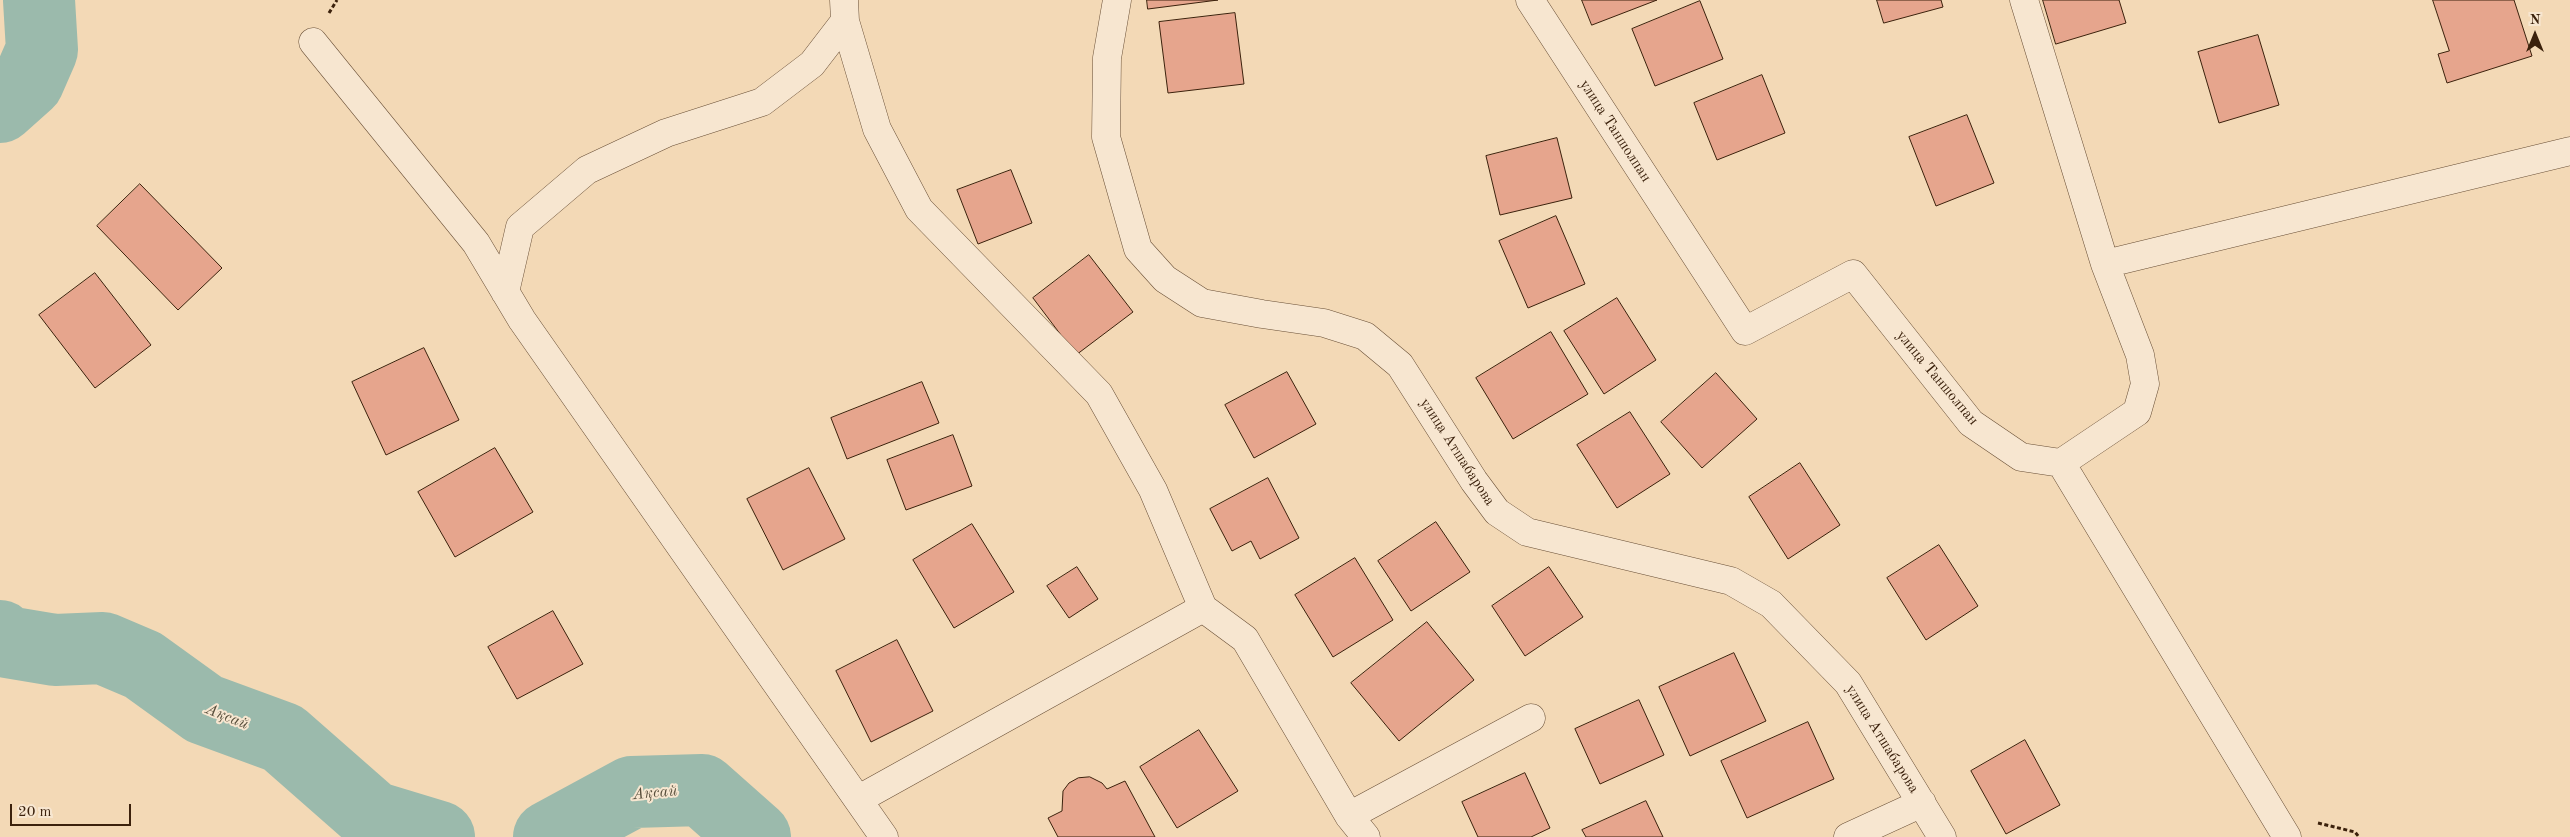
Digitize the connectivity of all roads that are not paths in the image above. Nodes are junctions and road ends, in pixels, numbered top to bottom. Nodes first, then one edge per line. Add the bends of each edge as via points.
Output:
1 (1117, 0) edge
2 (1530, 0) edge
3 (2024, 0) edge
4 (845, 10) edge
5 (313, 42) dead end
6 (2570, 151) edge
7 (2105, 264) junction
8 (505, 292) junction
9 (2061, 463) junction
10 (1203, 608) junction
11 (1531, 718) dead end
12 (859, 799) junction
13 (1922, 803) junction
14 (1350, 816) junction
15 (884, 837) edge
16 (1366, 837) edge
17 (1848, 837) edge
18 (1942, 837) edge
19 (2287, 837) edge

1 - 13 street, улица Атшабарова via 1107,58 1106,138 1138,249 1165,279 1202,303 1324,322 1365,336 1400,365 1496,512 1527,532 1731,581 1771,604 1848,683
2 - 9 street, улица Таншолпан via 1745,331 1853,274 1971,423 2021,457
3 - 7 street
4 - 8 street via 812,64 762,102 666,133 587,170 520,227
4 - 10 street via 877,129 920,209 1099,394 1153,490
5 - 8 street via 476,243
6 - 7 street
7 - 9 street via 2140,355 2145,384 2137,412
8 - 12 street
9 - 19 street
10 - 12 street
10 - 14 street via 1245,639
11 - 14 street
12 - 15 street
13 - 17 street
13 - 18 street, улица Атшабарова
14 - 16 street

